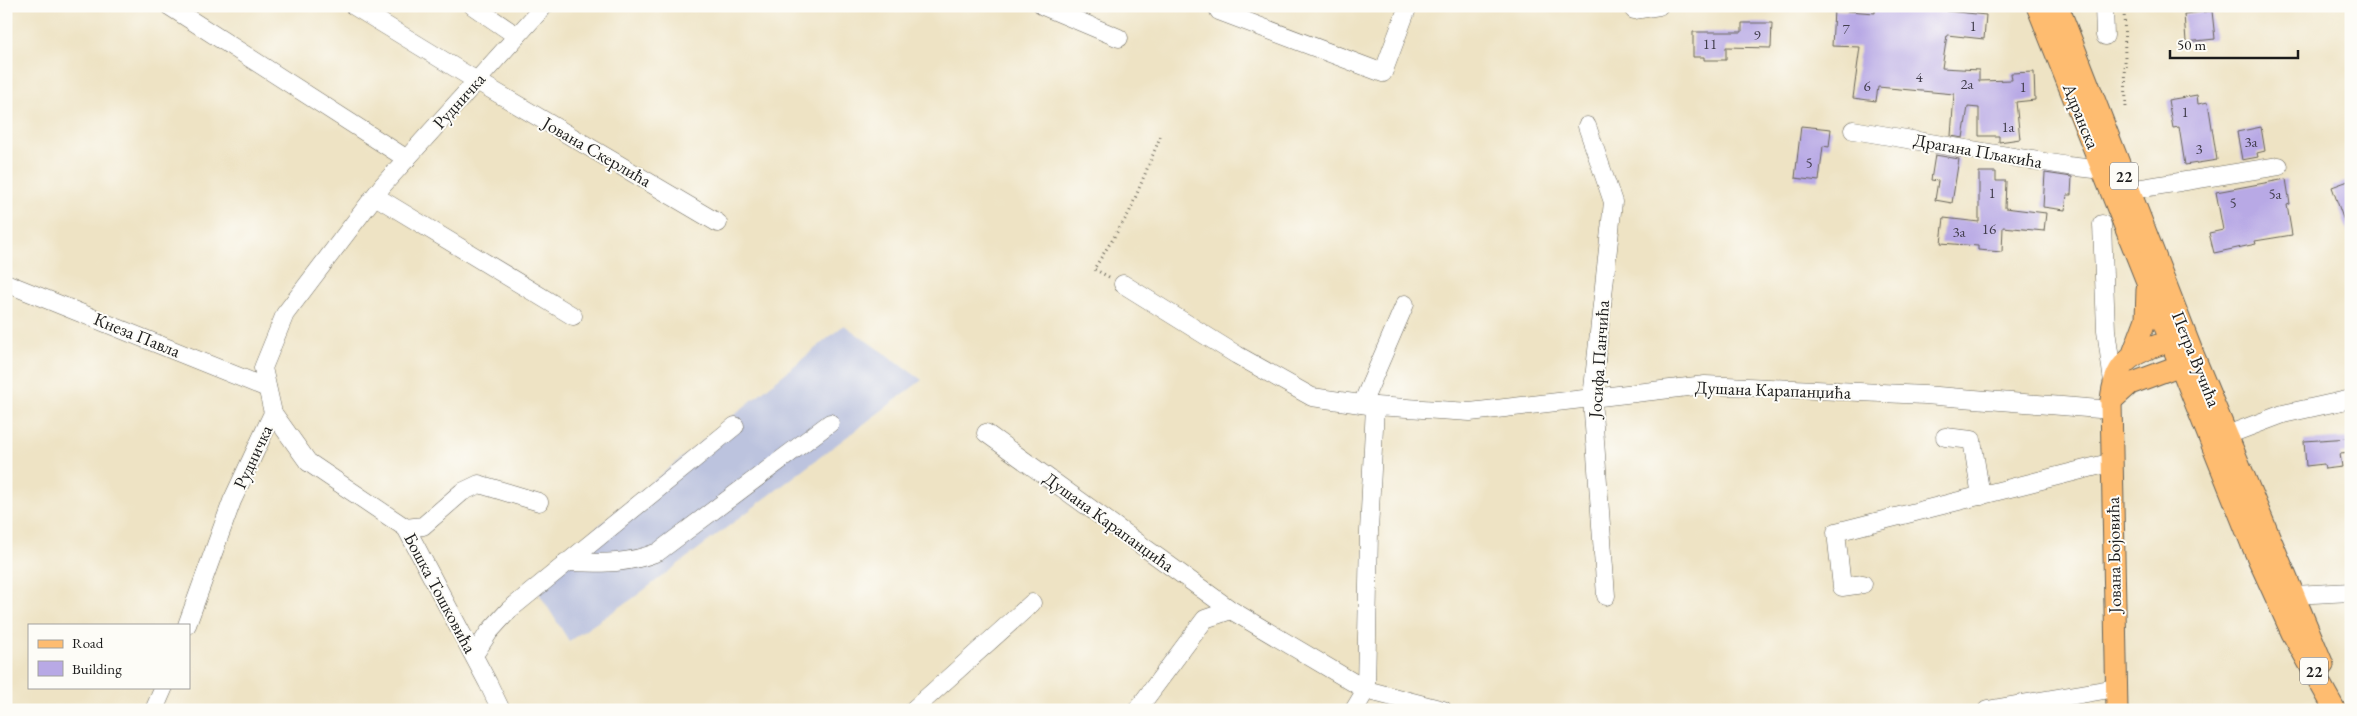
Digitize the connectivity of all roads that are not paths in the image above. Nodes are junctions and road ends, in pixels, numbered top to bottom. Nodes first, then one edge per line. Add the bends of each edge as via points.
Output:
1 (169, 6) edge
2 (354, 6) edge
3 (473, 6) edge
4 (544, 6) edge
5 (1043, 6) edge
6 (1408, 6) edge
7 (1659, 6) edge
8 (2037, 6) edge
9 (2058, 6) edge
10 (2104, 6) edge
11 (1217, 8) edge
12 (1634, 10) dead end
13 (517, 36) junction
14 (2105, 36) dead end
15 (1119, 38) dead end
16 (476, 81) junction
17 (1587, 126) dead end
18 (1853, 130) dead end
19 (407, 159) junction
20 (2279, 166) dead end
21 (2103, 170) junction
22 (2130, 190) junction
23 (375, 196) junction
24 (718, 223) dead end
25 (2102, 224) dead end
26 (2148, 281) junction
27 (6, 283) edge
28 (1123, 284) road end
29 (1405, 304) dead end
30 (573, 316) dead end
31 (2184, 352) junction
32 (2132, 356) junction
33 (2138, 380) junction
34 (267, 388) junction
35 (1592, 398) junction
36 (2112, 398) junction
37 (2351, 399) edge
38 (1369, 405) junction
39 (273, 413) junction
40 (2203, 422) junction
41 (830, 423) dead end
42 (734, 426) dead end
43 (986, 433) dead end
44 (2227, 434) junction
45 (1945, 437) dead end
46 (2112, 462) junction
47 (1982, 496) junction
48 (539, 502) dead end
49 (406, 528) junction
50 (566, 562) junction
51 (1863, 584) dead end
52 (2351, 592) edge
53 (2294, 595) junction
54 (1606, 596) dead end
55 (1032, 604) dead end
56 (1231, 610) junction
57 (187, 624) edge
58 (474, 656) junction
59 (164, 688) edge
60 (2116, 688) junction
61 (1366, 690) junction
62 (154, 710) edge
63 (501, 710) edge
64 (913, 710) edge
65 (1137, 710) edge
66 (1354, 710) edge
67 (1443, 710) edge
68 (1987, 710) edge
69 (2117, 710) edge
70 (2335, 710) edge
71 (2341, 710) edge

1 - 19 street
2 - 16 street, Јована Скерлића
3 - 13 street
4 - 13 street, Рудничка
5 - 15 street
6 - 11 street via 1383,73
7 - 12 street
8 - 21 main road, Адранска / 22
9 - 22 main road, Петра Вучића / 22
10 - 14 street
13 - 16 street, Рудничка
16 - 19 street, Рудничка
16 - 24 street, Јована Скерлића
17 - 35 street, Јосифа Панчића via 1612,202
18 - 21 street, Драгана Пљакића
19 - 23 street, Рудничка
20 - 22 street
21 - 26 main road, Адранска / 22
22 - 31 main road, Петра Вучића / 22
23 - 30 street
23 - 34 street, Рудничка via 285,314 263,368
25 - 36 street
26 - 31 main road, Петра Вучића / 22
26 - 32 main road via 2146,319
27 - 34 street, Кнеза Павла
28 - 38 street, Душана Карапанџића via 1312,397
29 - 38 street
31 - 32 main road
31 - 33 main road
31 - 40 main road, Петра Вучића / 22
31 - 44 main road, Петра Вучића / 22
32 - 36 main road via 2120,369
33 - 36 main road
33 - 40 main road via 2173,384 2192,403
34 - 39 street, Рудничка
35 - 36 street, Душана Карапанџића via 1705,384 1925,396
35 - 38 street, Душана Карапанџића via 1470,412
35 - 54 street, Јосифа Панчића
36 - 46 main road, Јована Бојовића
37 - 44 street via 2283,414
38 - 61 street
39 - 49 street, Бошка Тошковића via 308,462
39 - 57 street, Рудничка via 232,501
40 - 70 main road, Петра Вучића / 22 via 2252,545 2292,633
41 - 50 street via 658,552 639,560 616,563
42 - 50 street
43 - 56 street, Душана Карапанџића
44 - 53 main road, Петра Вучића / 22
45 - 47 street via 1972,440
46 - 47 street
46 - 60 main road, Јована Бојовића
47 - 51 street via 1836,532 1842,587
48 - 49 street via 480,484 462,492 423,526
49 - 58 street, Бошка Тошковића
50 - 58 street via 509,610 489,632
52 - 53 street
53 - 71 main road, Петра Вучића / 22
55 - 64 street
56 - 61 street, Душана Карапанџића
56 - 65 street via 1205,619
58 - 63 street, Бошка Тошковића
59 - 62 street
60 - 68 street
60 - 69 main road, Јована Бојовића
61 - 66 street
61 - 67 street, Душана Карапанџића

